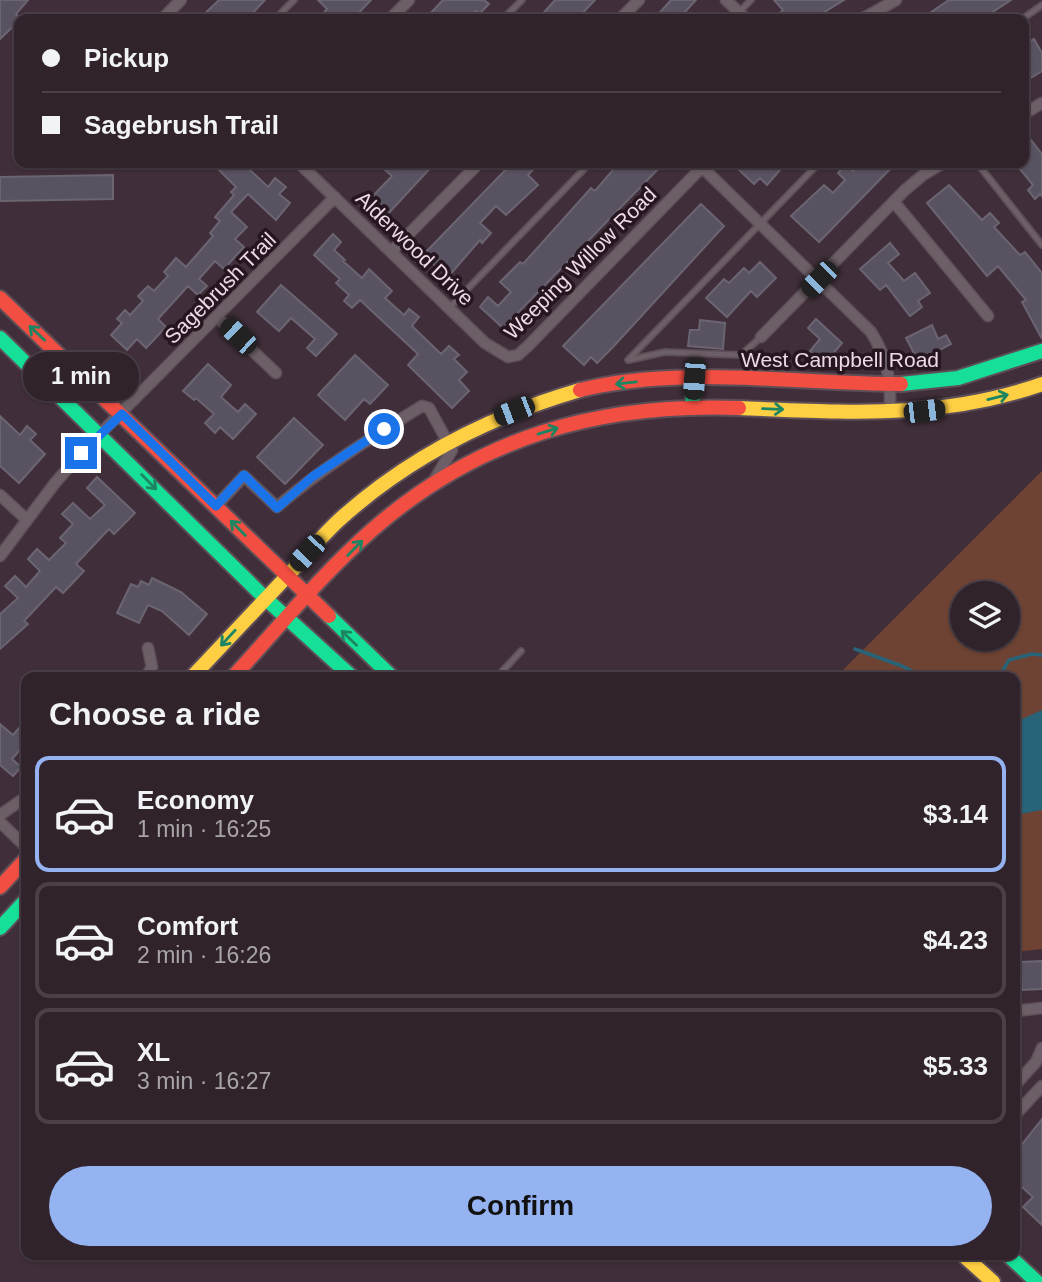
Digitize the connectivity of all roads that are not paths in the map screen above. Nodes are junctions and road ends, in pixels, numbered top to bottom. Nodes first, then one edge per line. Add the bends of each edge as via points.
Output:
1 (181, 0) edge
2 (294, 0) edge
3 (409, 0) edge
4 (522, 0) edge
5 (639, 0) edge
6 (726, 0) edge
7 (896, 0) edge
8 (167, 14) edge
9 (280, 14) edge
10 (395, 14) edge
11 (508, 14) edge
12 (625, 14) edge
13 (737, 14) edge
14 (871, 14) edge
15 (304, 168) edge
16 (474, 168) edge
17 (585, 168) edge
18 (701, 168) edge
19 (707, 168) edge
20 (814, 168) edge
21 (934, 168) edge
22 (981, 168) edge
23 (335, 197) junction
24 (894, 202) junction
25 (760, 222) junction
26 (1042, 245) edge
27 (392, 251) junction
28 (819, 279) junction
29 (0, 298) edge
30 (450, 307) junction
31 (988, 316) dead end
32 (219, 318) junction
33 (761, 337) joint
34 (0, 338) edge
35 (1042, 351) edge
36 (508, 357) joint
37 (276, 373) dead end
38 (694, 379) junction
39 (891, 384) junction
40 (1042, 384) edge
41 (692, 407) junction
42 (890, 413) junction
43 (122, 414) junction
44 (101, 434) junction
45 (449, 440) junction
46 (431, 485) junction
47 (0, 495) edge
48 (216, 506) junction
49 (27, 520) junction
50 (0, 556) edge
51 (286, 576) junction
52 (308, 597) junction
53 (265, 598) junction
54 (287, 619) junction
55 (148, 648) dead end
56 (521, 651) dead end
57 (149, 672) edge
58 (197, 672) edge
59 (238, 672) edge
60 (346, 672) edge
61 (387, 672) edge
62 (502, 672) edge
63 (21, 800) edge
64 (0, 815) edge
65 (0, 822) edge
66 (21, 842) edge
67 (21, 864) edge
68 (0, 887) edge
69 (21, 905) edge
70 (0, 928) edge
71 (1042, 1010) edge
72 (1020, 1011) edge
73 (1042, 1048) edge
74 (1020, 1080) edge
75 (1042, 1086) edge
76 (1020, 1102) edge
77 (969, 1260) edge
78 (1013, 1260) edge
79 (993, 1282) edge
80 (1037, 1282) edge

1 - 8 street
2 - 9 lane
3 - 10 street
4 - 11 lane
5 - 12 street
6 - 13 street
7 - 14 street
15 - 23 street, Alderwood Drive
16 - 27 street
17 - 30 lane
18 - 36 street, Weeping Willow Road via 528,346
19 - 25 street
20 - 25 lane
21 - 24 street
22 - 26 lane
23 - 27 street, Alderwood Drive
23 - 32 street, Sagebrush Trail
24 - 28 street
24 - 31 street
25 - 28 street
25 - 33 lane via 628,360 665,352 741,355
27 - 30 street, Alderwood Drive
28 - 33 street
28 - 39 street via 871,332 882,350
43 -> 29 main road
30 - 36 street, Alderwood Drive via 485,343
32 - 37 street
32 - 43 street, Sagebrush Trail
34 - 44 main road
35 - 39 main road, West Campbell Road via 945,381
38 - 39 main road, West Campbell Road
38 - 41 main road
38 -> 45 main road, West Campbell Road via 616,384 555,398
39 - 42 street
42 -> 40 main road via 969,405
41 -> 42 main road
46 -> 41 main road via 476,459 550,430 641,410
43 - 44 street, Sagebrush Trail
43 - 48 main road
44 - 49 street, Sagebrush Trail
44 -> 53 main road
45 - 46 street via 452,450
45 - 48 street via 429,408 422,406 367,438 277,508 244,475
45 - 51 main road, West Campbell Road via 356,504
52 -> 46 main road via 362,541
47 - 49 street
51 -> 48 main road
49 - 50 street, Sagebrush Trail
51 - 52 main road
51 - 53 main road, West Campbell Road
52 - 54 main road
61 -> 52 main road
53 - 54 main road
53 -> 58 main road, West Campbell Road
54 - 59 main road
54 - 60 main road
55 - 57 street
56 - 62 lane
63 - 64 street
65 - 66 street
67 - 68 main road
69 - 70 main road
71 - 72 street
73 - 74 street
75 - 76 street
77 - 79 main road
78 - 80 main road

